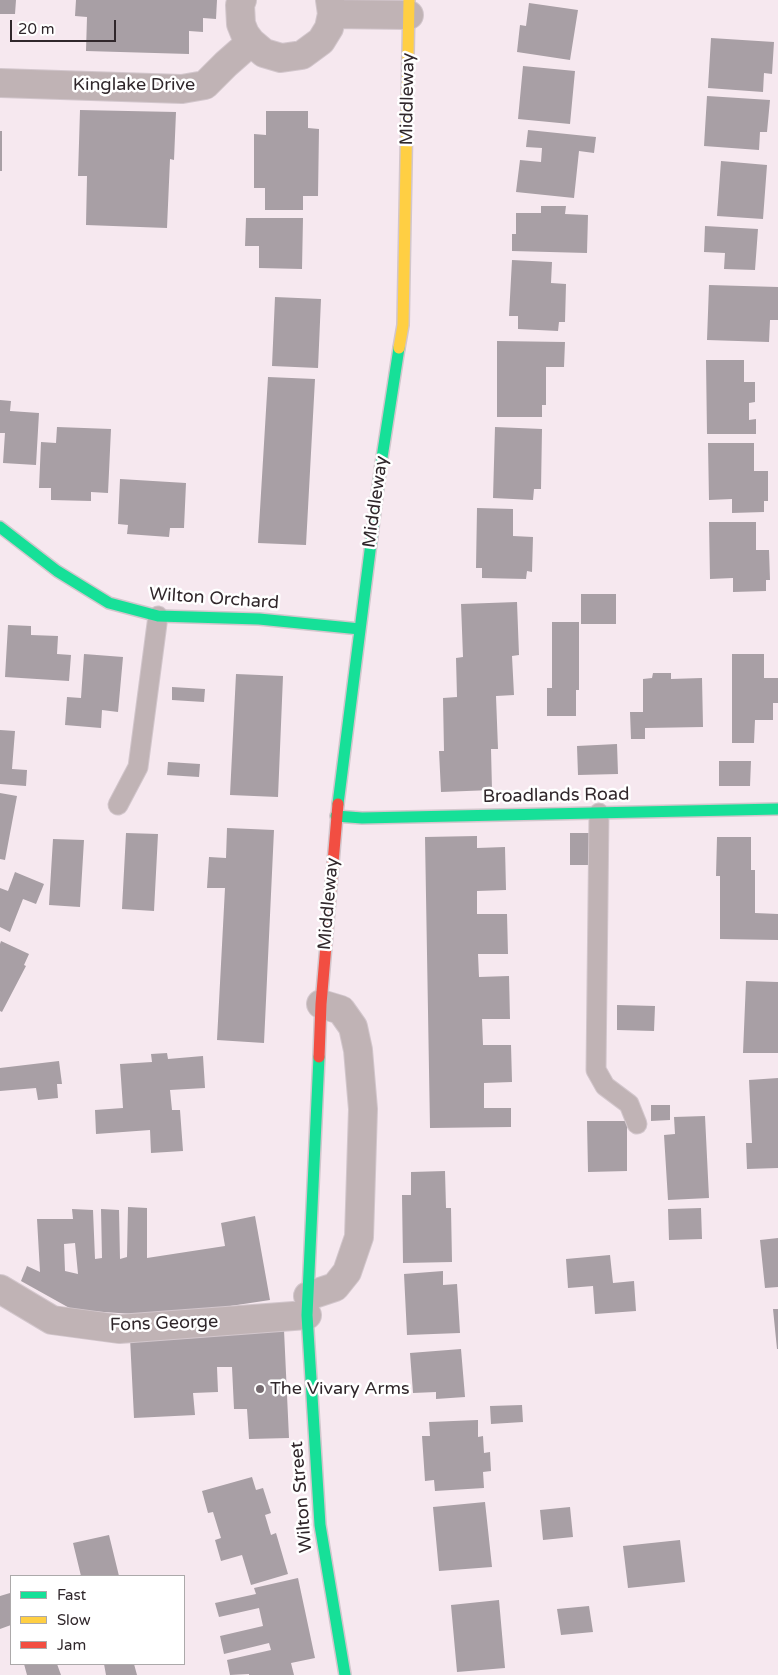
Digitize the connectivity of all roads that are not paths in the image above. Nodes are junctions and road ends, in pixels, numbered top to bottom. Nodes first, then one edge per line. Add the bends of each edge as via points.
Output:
1 (242, 0) edge
2 (331, 7) edge
3 (409, 8) edge
4 (251, 42) junction
5 (0, 83) edge
6 (0, 527) edge
7 (158, 616) junction
8 (360, 629) junction
9 (118, 804) dead end
10 (778, 809) edge
11 (599, 813) junction
12 (336, 816) junction
13 (321, 1004) junction
14 (637, 1124) dead end
15 (0, 1289) edge
16 (307, 1305) junction
17 (345, 1675) edge

1 - 4 street via 241,24
2 - 3 street
2 - 4 street via 329,28 321,41 302,55 281,58 264,53
3 - 8 street, Middleway via 403,325
4 - 5 street, Kinglake Drive via 205,85 197,87
6 - 7 street, Wilton Orchard via 57,571 109,603
7 - 8 street, Wilton Orchard via 259,619
7 - 9 lane via 138,767
8 - 12 street, Middleway
10 - 11 street, Broadlands Road
11 - 12 street, Broadlands Road
11 - 14 lane via 596,1070 605,1086 629,1104
12 - 13 street, Middleway
13 - 16 street, Middleway
13 - 16 street via 340,1010 353,1027 358,1050 363,1109 359,1237 347,1272 335,1287
15 - 16 street, Fons George via 52,1320 119,1329
16 - 17 street, Wilton Street via 320,1525

